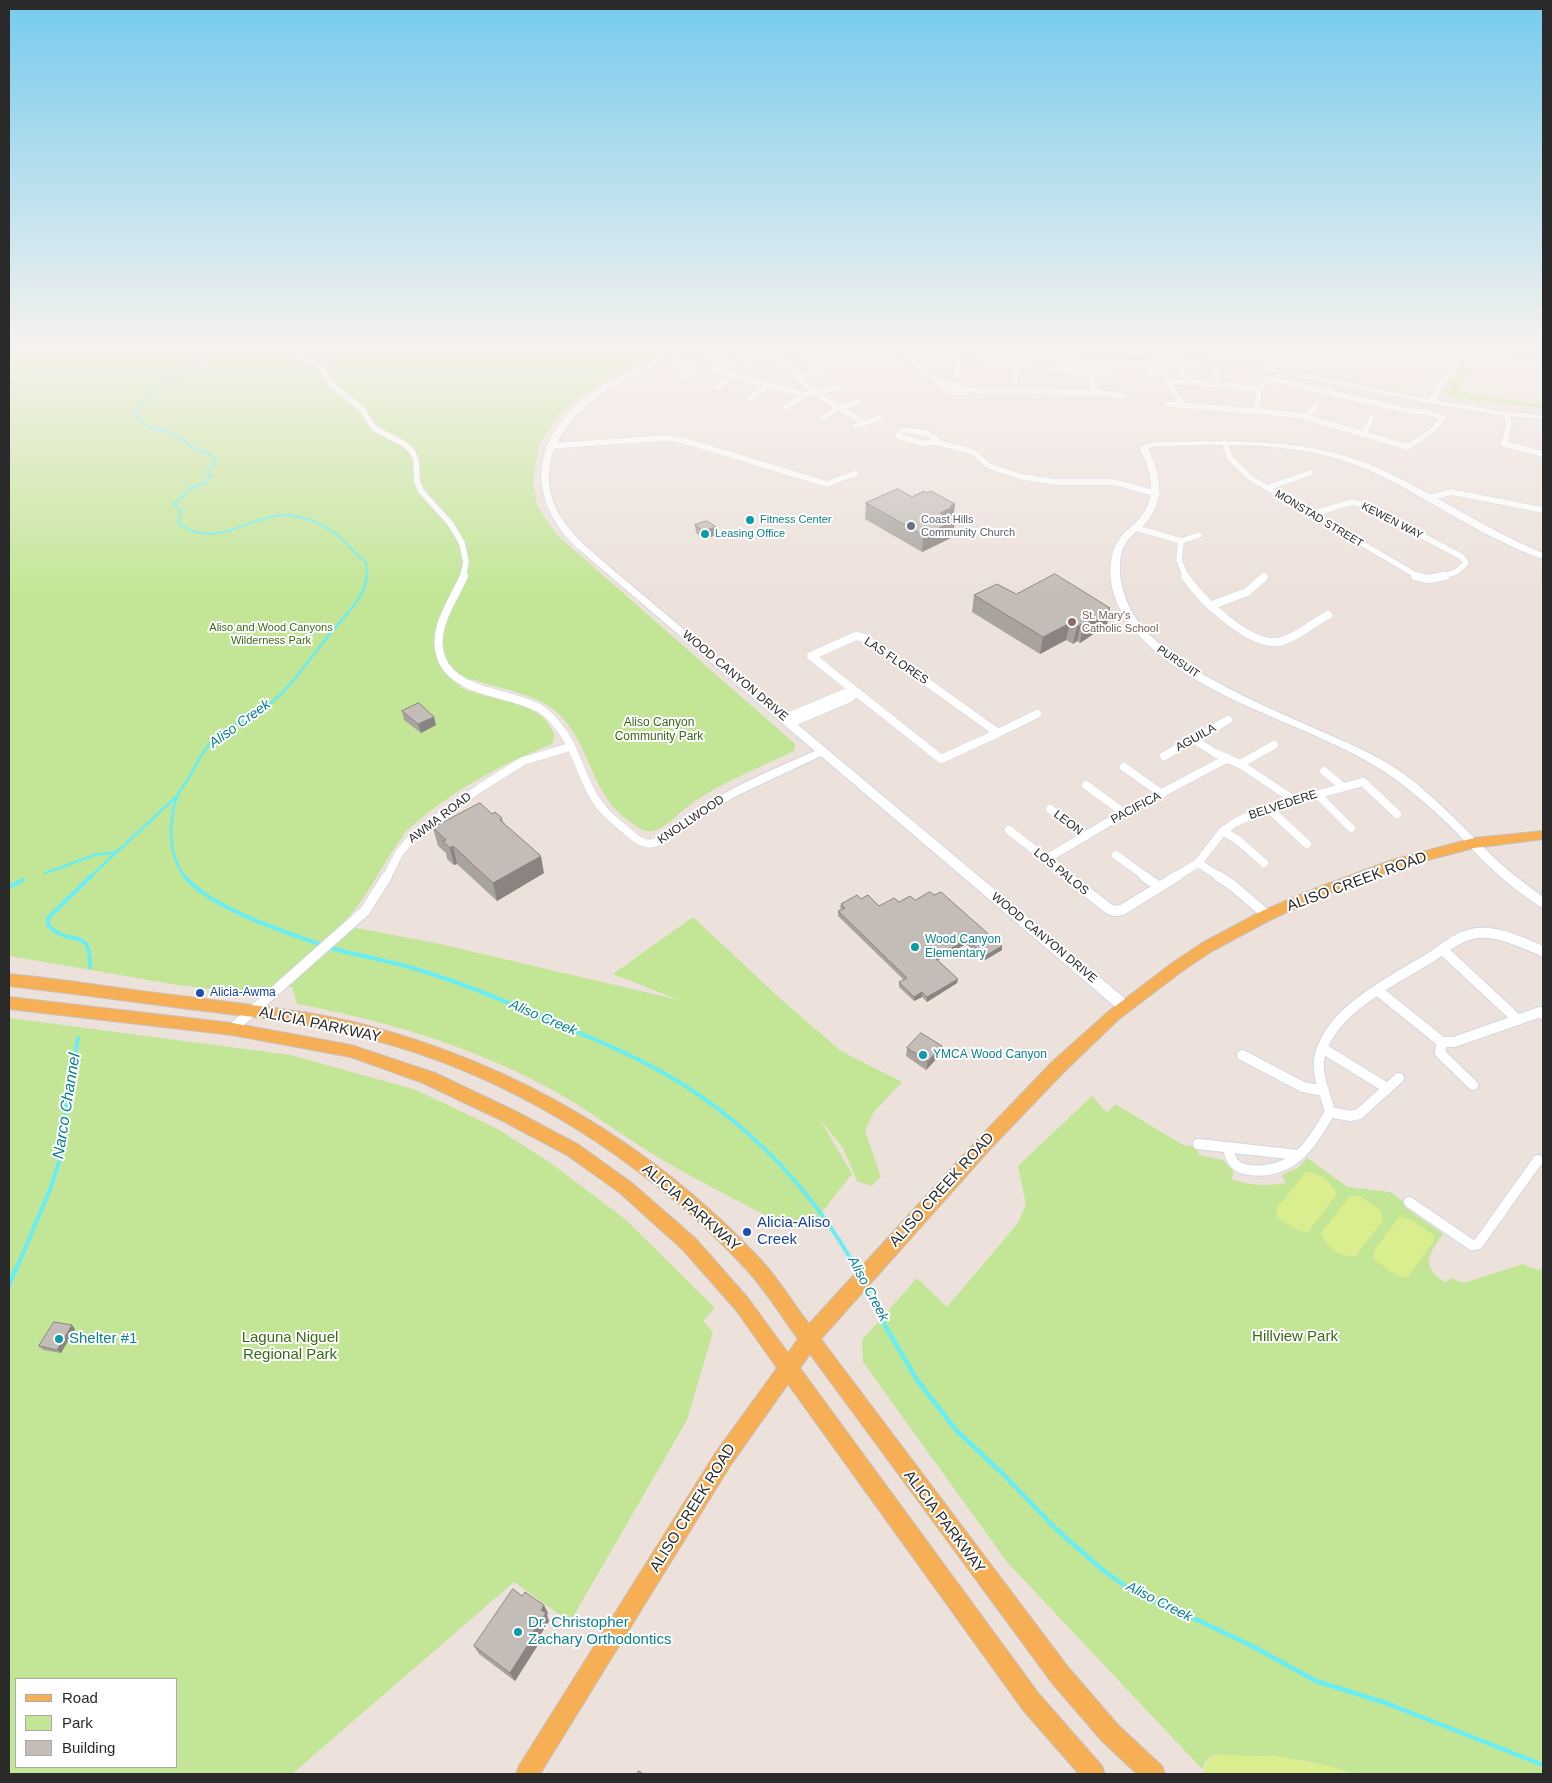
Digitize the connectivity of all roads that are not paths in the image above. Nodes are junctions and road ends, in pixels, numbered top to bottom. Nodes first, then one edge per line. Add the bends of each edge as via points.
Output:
1 (380, 431) edge
2 (559, 431) edge
3 (901, 431) edge
4 (918, 431) edge
5 (1357, 431) edge
6 (1432, 431) edge
7 (1507, 431) edge
8 (1364, 433) joint
9 (934, 442) junction
10 (1226, 442) junction
11 (550, 446) junction
12 (1506, 446) joint
13 (1543, 454) edge
14 (856, 473) dead end
15 (1310, 473) dead end
16 (1267, 488) junction
17 (1157, 494) junction
18 (1429, 498) junction
19 (1543, 510) edge
20 (1312, 514) junction
21 (1136, 528) junction
22 (1198, 535) dead end
23 (1181, 541) junction
24 (1543, 556) edge
25 (1264, 577) dead end
26 (1428, 580) joint
27 (1210, 606) junction
28 (1328, 614) dead end
29 (855, 693) junction
30 (1037, 714) dead end
31 (1228, 720) dead end
32 (788, 721) junction
33 (998, 733) junction
34 (1193, 739) junction
35 (1274, 745) dead end
36 (570, 747) junction
37 (824, 751) junction
38 (1164, 756) dead end
39 (1228, 758) junction
40 (1240, 764) junction
41 (1124, 767) dead end
42 (1324, 771) dead end
43 (1086, 785) dead end
44 (1343, 787) junction
45 (1162, 794) junction
46 (1317, 794) junction
47 (1294, 800) junction
48 (1268, 808) junction
49 (1050, 809) dead end
50 (1124, 813) junction
51 (1397, 814) dead end
52 (679, 827) joint
53 (1351, 828) dead end
54 (1010, 830) dead end
55 (1223, 831) junction
56 (1543, 835) edge
57 (1086, 836) junction
58 (1474, 843) junction
59 (1307, 844) dead end
60 (1116, 855) dead end
61 (1046, 859) junction
62 (1198, 863) junction
63 (1264, 863) dead end
64 (1158, 886) junction
65 (1543, 903) edge
66 (1115, 911) joint
67 (1267, 915) junction
68 (1443, 950) junction
69 (1543, 950) edge
70 (9, 980) edge
71 (1377, 990) junction
72 (9, 1003) edge
73 (1124, 1006) junction
74 (253, 1011) junction
75 (1543, 1014) edge
76 (1518, 1020) junction
77 (232, 1029) junction
78 (1442, 1042) junction
79 (1322, 1048) junction
80 (1242, 1055) dead end
81 (1399, 1078) dead end
82 (1473, 1085) dead end
83 (1387, 1088) junction
84 (1324, 1091) junction
85 (1330, 1112) junction
86 (1198, 1144) dead end
87 (1228, 1147) junction
88 (1298, 1155) junction
89 (1541, 1160) edge
90 (1409, 1202) dead end
91 (810, 1338) junction
92 (789, 1368) junction
93 (1087, 1772) edge
94 (527, 1774) edge
95 (1154, 1774) edge

1 - 36 street, KNOLLWOOD via 412,451 421,491 444,516 466,553 463,580 442,620 440,652 445,666 474,686 518,698 544,711 562,730
2 - 11 main road, WOOD CANYON DRIVE
3 - 9 street via 898,436 925,444
4 - 9 street via 934,436 937,440
5 - 8 street
6 - 8 street via 1408,447
7 - 12 street
9 - 17 street via 973,452 989,466 1022,477 1056,482 1114,482
10 - 16 street, MONSTAD STREET via 1226,449 1239,468
10 - 17 main road via 1145,446 1156,478
10 - 18 main road via 1269,444 1342,459
11 - 14 street via 663,437 827,484
11 - 32 main road, WOOD CANYON DRIVE via 545,467 546,487 560,524 578,544
12 - 13 street
15 - 16 street
16 - 20 street, MONSTAD STREET
17 - 21 main road, PURSUIT via 1152,508
18 - 19 street via 1451,492
18 - 24 main road via 1494,535
20 - 26 street, MONSTAD STREET via 1415,576
20 - 26 street, KEWEN WAY via 1352,502 1364,505 1462,556 1466,563 1461,569
21 - 23 street
21 - 58 main road, PURSUIT via 1122,541 1117,555 1118,582 1124,606 1135,625 1153,645 1208,682 1378,763 1435,805
22 - 23 street
23 - 27 street via 1178,560 1182,572
25 - 27 street via 1242,595
27 - 28 street via 1231,623 1265,641 1278,642
29 - 32 street via 850,698
29 - 33 street, LAS FLORES via 940,759
29 - 33 street, LAS FLORES via 811,656 856,636 865,638
30 - 33 street, LAS FLORES
31 - 34 street, AGUILA
32 - 37 main road, WOOD CANYON DRIVE
34 - 38 street, AGUILA
34 - 39 street
35 - 40 street
36 - 52 street, KNOLLWOOD via 599,804 640,842 656,844
36 - 74 street, AWMA ROAD via 522,761 423,827 404,845 372,903
37 - 52 main road, KNOLLWOOD via 736,790
37 - 73 main road, WOOD CANYON DRIVE
39 - 40 street
39 - 45 street, PACIFICA
40 - 47 street
41 - 45 street
42 - 44 street
43 - 50 street
44 - 46 street, BELVEDERE
44 - 51 street, BELVEDERE via 1363,782
45 - 50 street, PACIFICA
46 - 47 street, BELVEDERE
46 - 53 street
47 - 48 street, BELVEDERE
48 - 55 street, BELVEDERE
48 - 59 street
49 - 57 street, LEON
50 - 57 street, PACIFICA
54 - 61 street, LOS PALOS
55 - 62 street, BELVEDERE
55 - 63 street
56 - 58 main road, ALISO CREEK ROAD
57 - 61 street, PACIFICA
58 - 65 main road, PURSUIT via 1497,867
58 - 67 main road, ALISO CREEK ROAD via 1397,863
60 - 64 street
61 - 66 street, LOS PALOS
62 - 64 street, BELVEDERE
62 - 67 street via 1232,885
64 - 66 street, BELVEDERE via 1122,910
67 - 73 main road, ALISO CREEK ROAD via 1207,947
68 - 69 street via 1461,936 1480,932 1502,935
68 - 71 street
68 - 76 street
70 - 74 main road, ALICIA PARKWAY
71 - 78 street
71 - 79 street via 1350,1010 1329,1034
72 - 77 main road, ALICIA PARKWAY
73 - 91 main road, ALISO CREEK ROAD via 1058,1067
74 - 77 street, AWMA ROAD
74 - 91 main road, ALICIA PARKWAY via 365,1031 445,1057 526,1093 585,1126 647,1168 708,1220 755,1266
75 - 76 street via 1540,1012
76 - 78 street via 1454,1042
77 - 92 main road, ALICIA PARKWAY via 351,1052 429,1078 573,1150 626,1188 688,1244 742,1304
78 - 82 street via 1440,1053
79 - 83 street
79 - 84 street via 1319,1070
80 - 84 street via 1303,1087
81 - 83 street
83 - 85 street via 1359,1114 1350,1116
84 - 85 street
85 - 88 street
86 - 87 street
87 - 88 street
87 - 88 street via 1233,1165 1243,1170 1275,1170 1286,1166
89 - 90 street via 1478,1244 1472,1245
91 - 92 main road, ALISO CREEK ROAD
91 - 95 main road, ALICIA PARKWAY via 1060,1675 1110,1733
92 - 93 main road, ALICIA PARKWAY via 972,1623
92 - 94 main road, ALISO CREEK ROAD via 722,1459

